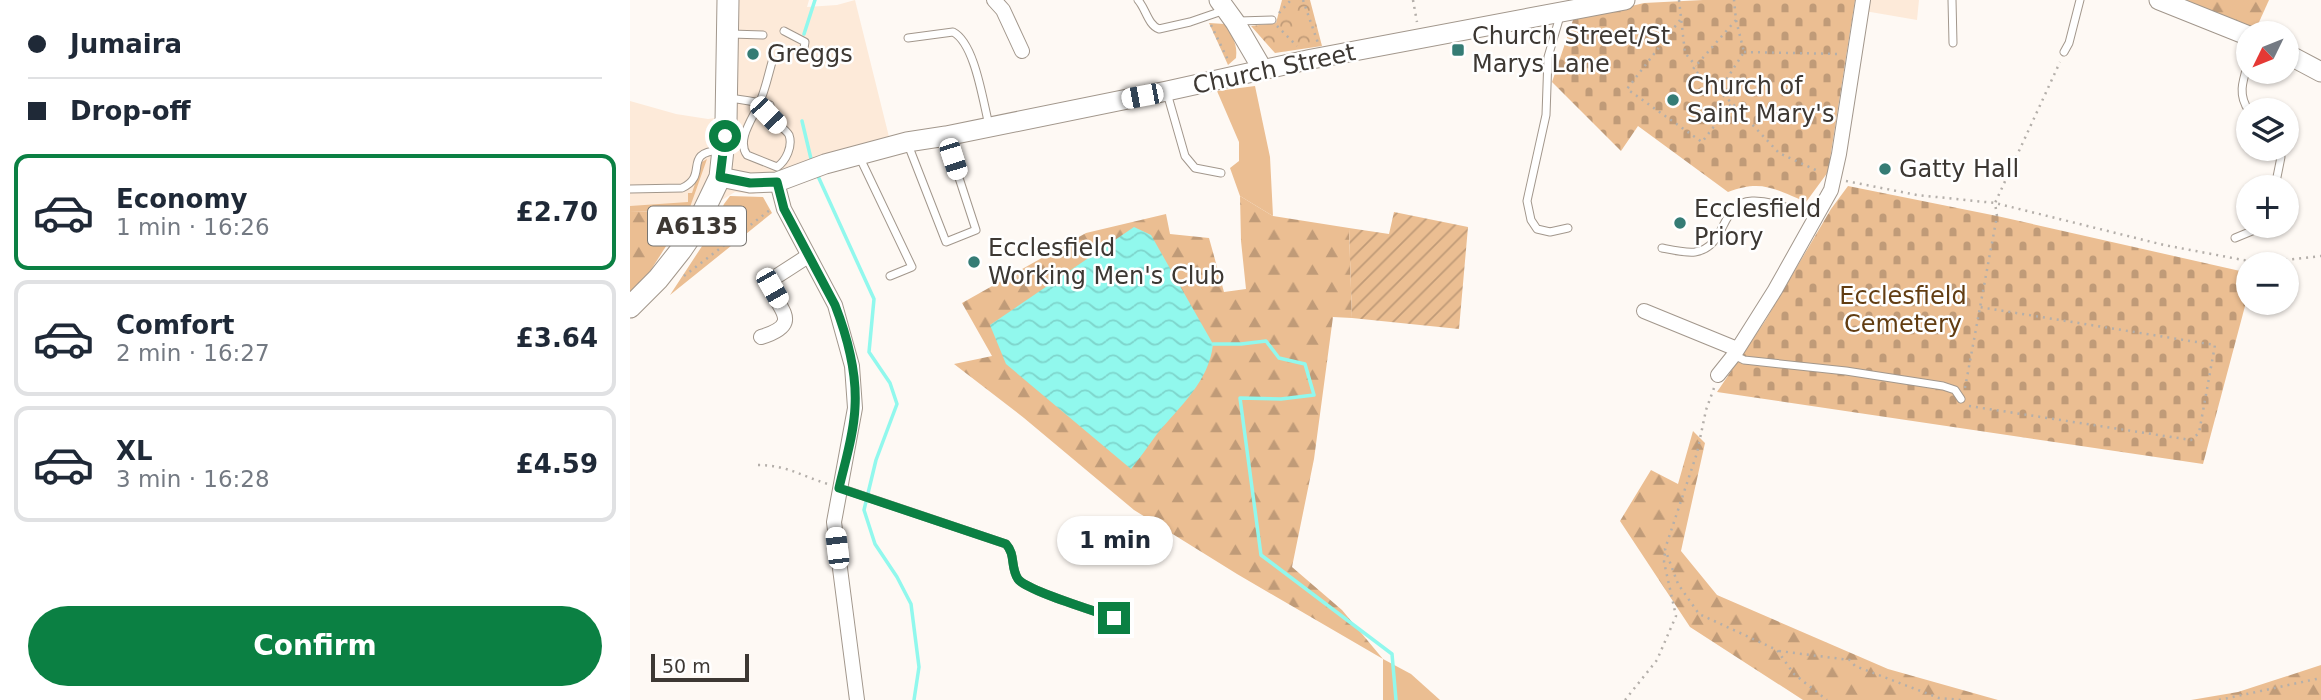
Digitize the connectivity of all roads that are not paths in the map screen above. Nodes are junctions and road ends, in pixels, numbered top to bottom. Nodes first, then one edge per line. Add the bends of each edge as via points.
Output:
1 (728, 0) edge
2 (994, 0) edge
3 (1138, 0) edge
4 (1625, 0) edge
5 (1863, 0) edge
6 (1952, 0) edge
7 (2080, 0) edge
8 (2159, 0) edge
9 (1222, 12) edge
10 (1562, 12) junction
11 (1272, 20) road end
12 (783, 31) dead end
13 (2236, 31) edge
14 (727, 34) junction
15 (763, 35) dead end
16 (908, 38) dead end
17 (1953, 43) dead end
18 (1022, 51) dead end
19 (2064, 52) road end
20 (803, 55) dead end
21 (2300, 61) edge
22 (772, 62) dead end
23 (1263, 70) junction
24 (2321, 72) edge
25 (1167, 91) junction
26 (726, 98) junction
27 (760, 103) junction
28 (989, 126) junction
29 (946, 136) junction
30 (907, 142) junction
31 (724, 150) junction
32 (858, 154) junction
33 (1221, 173) dead end
34 (720, 177) junction
35 (777, 182) junction
36 (630, 189) edge
37 (1816, 217) junction
38 (1568, 228) dead end
39 (1662, 248) dead end
40 (808, 256) junction
41 (890, 276) dead end
42 (630, 307) edge
43 (1644, 311) dead end
44 (761, 337) dead end
45 (1736, 352) junction
46 (1718, 375) road end
47 (1961, 399) road end
48 (839, 488) junction
49 (1114, 618) dead end
50 (856, 700) edge

1 - 14 main road, A6135
2 - 18 street
3 - 9 lane via 1150,24 1159,29
4 - 10 main road, Church Street
5 - 37 street via 1835,179
6 - 17 lane
7 - 19 lane
8 - 13 main road
9 - 11 lane
9 - 23 main road
10 - 23 main road, Church Street
10 - 38 lane via 1548,57 1546,115 1527,201 1537,229
12 - 20 lane via 805,42
14 - 15 lane
14 - 26 main road, A6135
16 - 28 lane via 959,35 970,54
21 - 24 main road
22 - 27 lane
23 - 25 main road, Church Street
25 - 28 main road, Church Street
25 - 33 lane via 1185,156 1195,168
26 - 27 lane
26 - 31 main road, A6135
27 - 27 lane via 770,105 768,115 790,139 785,159 777,167 744,151 746,132
28 - 29 main road, Church Street
29 - 30 main road, Church Street
29 - 30 lane via 976,230 946,242
30 - 32 main road, Church Street
31 - 34 main road, A6135
31 - 36 lane via 698,156 695,177 682,188
32 - 35 main road, Church Street
32 - 41 lane via 912,267
34 - 35 main road, Church Street
34 - 42 main road, A6135 via 681,250
35 - 40 street
37 - 39 lane via 1749,200 1729,214 1719,237 1708,248 1693,252
37 - 45 street
40 - 44 street via 772,282 784,325 781,331
40 - 48 street via 835,305 852,366 855,408
43 - 45 street
45 - 46 street
45 - 47 lane via 1744,360 1943,386 1955,390
48 - 49 lane via 1006,544 1012,550 1013,569 1024,585
48 - 50 street via 834,522

